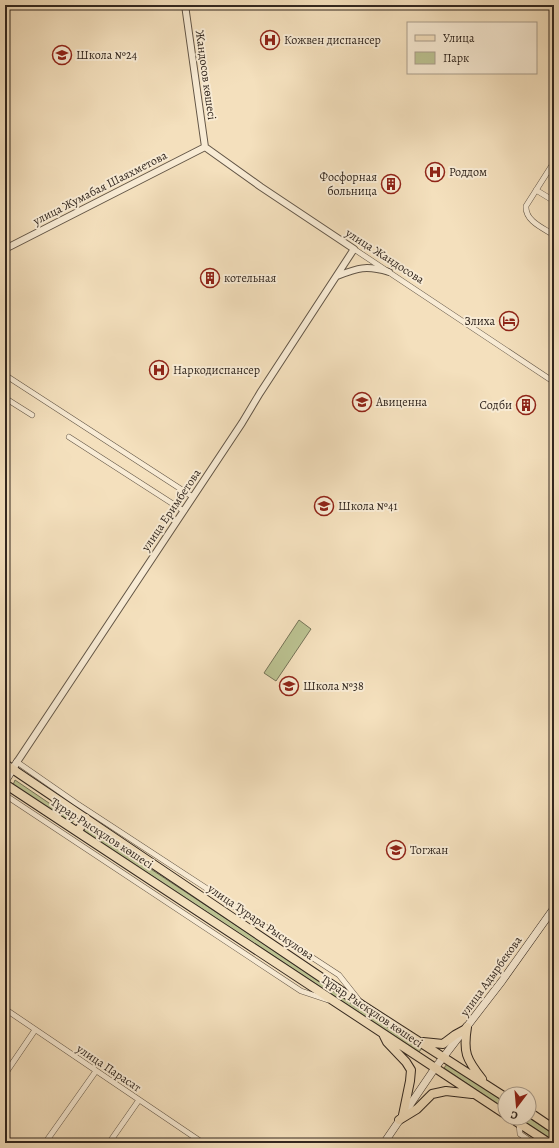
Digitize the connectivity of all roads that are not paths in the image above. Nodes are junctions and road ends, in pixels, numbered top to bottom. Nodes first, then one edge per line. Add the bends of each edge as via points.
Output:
1 (184, 5) edge
2 (205, 147) junction
3 (554, 162) edge
4 (536, 190) junction
5 (554, 201) edge
6 (554, 235) edge
7 (5, 249) edge
8 (354, 249) junction
9 (389, 272) junction
10 (337, 276) junction
11 (5, 375) edge
12 (554, 382) edge
13 (5, 398) edge
14 (32, 415) dead end
15 (68, 437) dead end
16 (193, 497) junction
17 (184, 511) junction
18 (5, 764) edge
19 (15, 766) junction
20 (5, 783) edge
21 (50, 794) junction
22 (5, 796) edge
23 (71, 800) junction
24 (86, 818) junction
25 (78, 831) junction
26 (554, 908) edge
27 (340, 1004) junction
28 (362, 1005) junction
29 (5, 1009) edge
30 (466, 1028) junction
31 (35, 1030) junction
32 (383, 1033) junction
33 (421, 1042) junction
34 (443, 1057) junction
35 (435, 1068) junction
36 (96, 1071) junction
37 (5, 1074) edge
38 (486, 1084) junction
39 (497, 1092) edge
40 (475, 1094) junction
41 (139, 1100) junction
42 (497, 1109) edge
43 (537, 1117) edge
44 (401, 1118) junction
45 (519, 1126) edge
46 (524, 1126) edge
47 (554, 1129) edge
48 (45, 1143) edge
49 (109, 1143) edge
50 (202, 1143) edge
51 (384, 1143) edge
52 (533, 1143) edge
53 (549, 1143) edge

1 - 2 street, Жандосов көшесі
2 - 7 street, улица Жумабая Шаяхметова
2 - 8 street, улица Жандосова
3 - 4 street
4 - 5 street
4 - 6 street via 526,206 526,215
8 - 9 street, улица Жандосова
8 - 10 street, улица Еримбетова
9 - 10 street via 364,267
9 - 12 street, улица Жандосова
10 - 16 street, улица Еримбетова
11 - 16 street
13 - 14 street
15 - 17 street
16 - 17 street, улица Еримбетова
17 - 19 street, улица Еримбетова
18 - 19 main road, улица Турара Рыскулова
19 - 20 main road, улица Еримбетова
19 - 21 main road, улица Турара Рыскулова
19 - 23 street
20 - 25 main road, Тұрар Рыскұлов көшесі
21 - 23 street
21 - 24 main road, улица Турара Рыскулова
22 - 27 street via 301,991
23 - 28 street via 339,975
24 - 25 main road
24 - 28 main road, улица Турара Рыскулова
25 - 27 main road, Тұрар Рыскұлов көшесі
26 - 30 main road, улица Адырбекова
27 - 32 main road, Тұрар Рыскұлов көшесі
28 - 33 main road, улица Турара Рыскулова
29 - 31 street, улица Парасат
30 - 33 main road via 444,1044
30 - 34 main road, улица Адырбекова
30 - 38 main road via 465,1051
31 - 36 street, улица Парасат
31 - 37 street
32 - 35 main road, Тұрар Рыскұлов көшесі
32 - 44 main road via 387,1042 410,1070 410,1081
33 - 34 main road, улица Турара Рыскулова
34 - 35 main road, улица Адырбекова
34 - 38 main road, улица Турара Рыскулова
35 - 40 main road, Тұрар Рыскұлов көшесі
35 - 44 main road, улица Адырбекова
36 - 41 street, улица Парасат
36 - 48 street
38 - 39 main road, улица Турара Рыскулова
40 - 42 main road, Тұрар Рыскұлов көшесі
40 - 44 main road via 446,1091 432,1094 417,1109
41 - 49 street
41 - 50 street, улица Парасат
43 - 47 main road
44 - 51 main road, улица Адырбекова
45 - 52 street via 520,1134
46 - 53 main road

